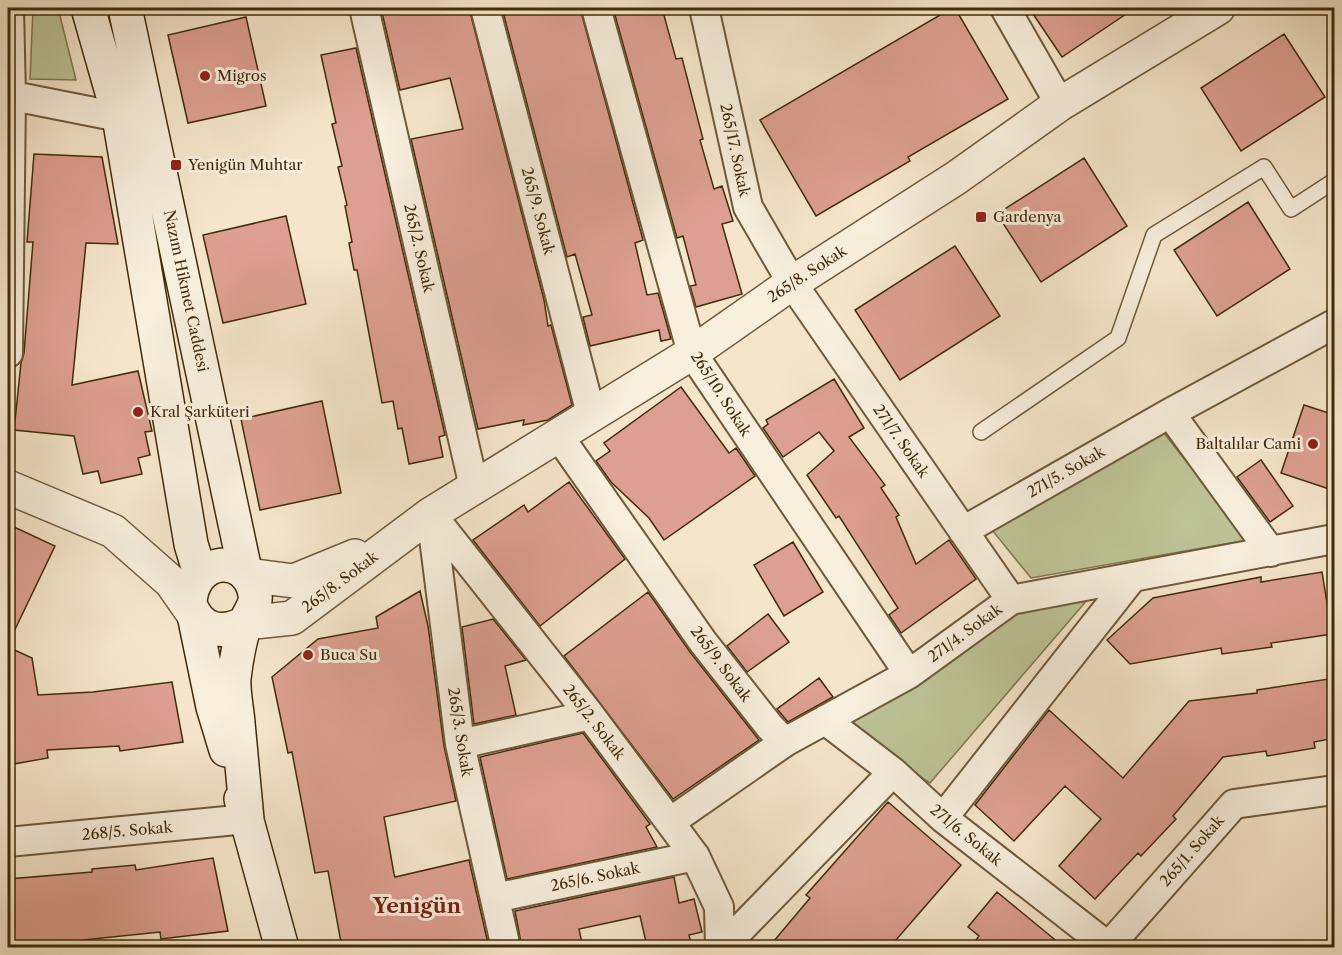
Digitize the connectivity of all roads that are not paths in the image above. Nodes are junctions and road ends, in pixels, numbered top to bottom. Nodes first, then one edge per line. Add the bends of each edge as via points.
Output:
1 (9, 8) edge
2 (88, 8) edge
3 (125, 8) edge
4 (364, 8) edge
5 (485, 8) edge
6 (596, 8) edge
7 (704, 8) edge
8 (1005, 8) edge
9 (1218, 8) edge
10 (9, 95) edge
11 (1060, 104) junction
12 (119, 117) junction
13 (1335, 182) edge
14 (792, 283) junction
15 (1335, 324) edge
16 (692, 352) junction
17 (8, 353) edge
18 (1170, 413) junction
19 (591, 414) junction
20 (981, 432) dead end
21 (558, 435) junction
22 (8, 487) edge
23 (474, 488) junction
24 (431, 514) junction
25 (113, 531) junction
26 (963, 531) junction
27 (1335, 539) edge
28 (396, 540) junction
29 (1271, 552) junction
30 (188, 558) junction
31 (246, 575) junction
32 (1131, 579) junction
33 (1011, 600) junction
34 (194, 615) junction
35 (245, 623) junction
36 (909, 674) junction
37 (590, 715) junction
38 (825, 720) junction
39 (785, 742) junction
40 (460, 744) junction
41 (893, 772) junction
42 (1335, 790) edge
43 (943, 818) junction
44 (247, 819) junction
45 (670, 822) junction
46 (8, 842) edge
47 (695, 856) junction
48 (495, 898) junction
49 (1108, 947) edge
50 (282, 948) edge
51 (506, 948) edge
52 (721, 948) edge

1 - 10 street
2 - 12 main road
3 - 31 main road, Nazım Hikmet Caddesi
4 - 23 street, 265/2. Sokak
5 - 19 street, 265/9. Sokak
6 - 16 street, 265/10. Sokak
7 - 14 street, 265/17. Sokak via 748,207
8 - 11 street
9 - 11 main road, 265/8. Sokak
10 - 12 street
10 - 17 street
11 - 14 main road, 265/8. Sokak via 956,178
12 - 30 main road
13 - 20 lane via 1291,209 1264,167 1154,235 1118,338
14 - 16 main road, 265/8. Sokak
14 - 26 street, 271/7. Sokak
15 - 18 street, 271/5. Sokak
16 - 19 main road, 265/8. Sokak
16 - 36 street, 265/10. Sokak
18 - 26 street, 271/5. Sokak
18 - 29 street
19 - 21 main road, 265/8. Sokak
21 - 23 main road, 265/8. Sokak
21 - 39 street, 265/9. Sokak via 703,642
22 - 25 main road
23 - 24 main road, 265/8. Sokak
24 - 28 main road, 265/8. Sokak
24 - 37 street, 265/2. Sokak
24 - 40 street, 265/3. Sokak
25 - 30 main road
25 - 34 main road via 171,582
26 - 33 street, 271/7. Sokak
27 - 29 street, 271/4. Sokak
28 - 31 main road, 265/8. Sokak via 294,581
28 - 35 main road, 265/8. Sokak via 292,618
29 - 32 street, 271/4. Sokak
30 - 31 main road via 237,568
30 - 34 main road
31 - 35 main road via 255,596
32 - 33 street, 271/4. Sokak
32 - 43 street
33 - 36 street, 271/4. Sokak
34 - 35 main road via 211,629 222,631
34 - 44 main road via 213,707
35 - 44 main road via 234,678
36 - 38 street, 271/4. Sokak
37 - 40 street
37 - 45 street, 265/2. Sokak
38 - 39 street, 271/4. Sokak
38 - 41 street, 271/6. Sokak
39 - 45 street, 271/4. Sokak
40 - 48 street, 265/3. Sokak
41 - 43 street, 271/6. Sokak
41 - 52 street
42 - 49 street, 265/1. Sokak via 1234,804
43 - 49 street, 271/6. Sokak
44 - 46 street, 268/5. Sokak
44 - 50 main road
45 - 47 street, 265/2. Sokak
47 - 48 street, 265/6. Sokak
47 - 52 street, 265/2. Sokak via 719,907
48 - 51 street, 265/3. Sokak

